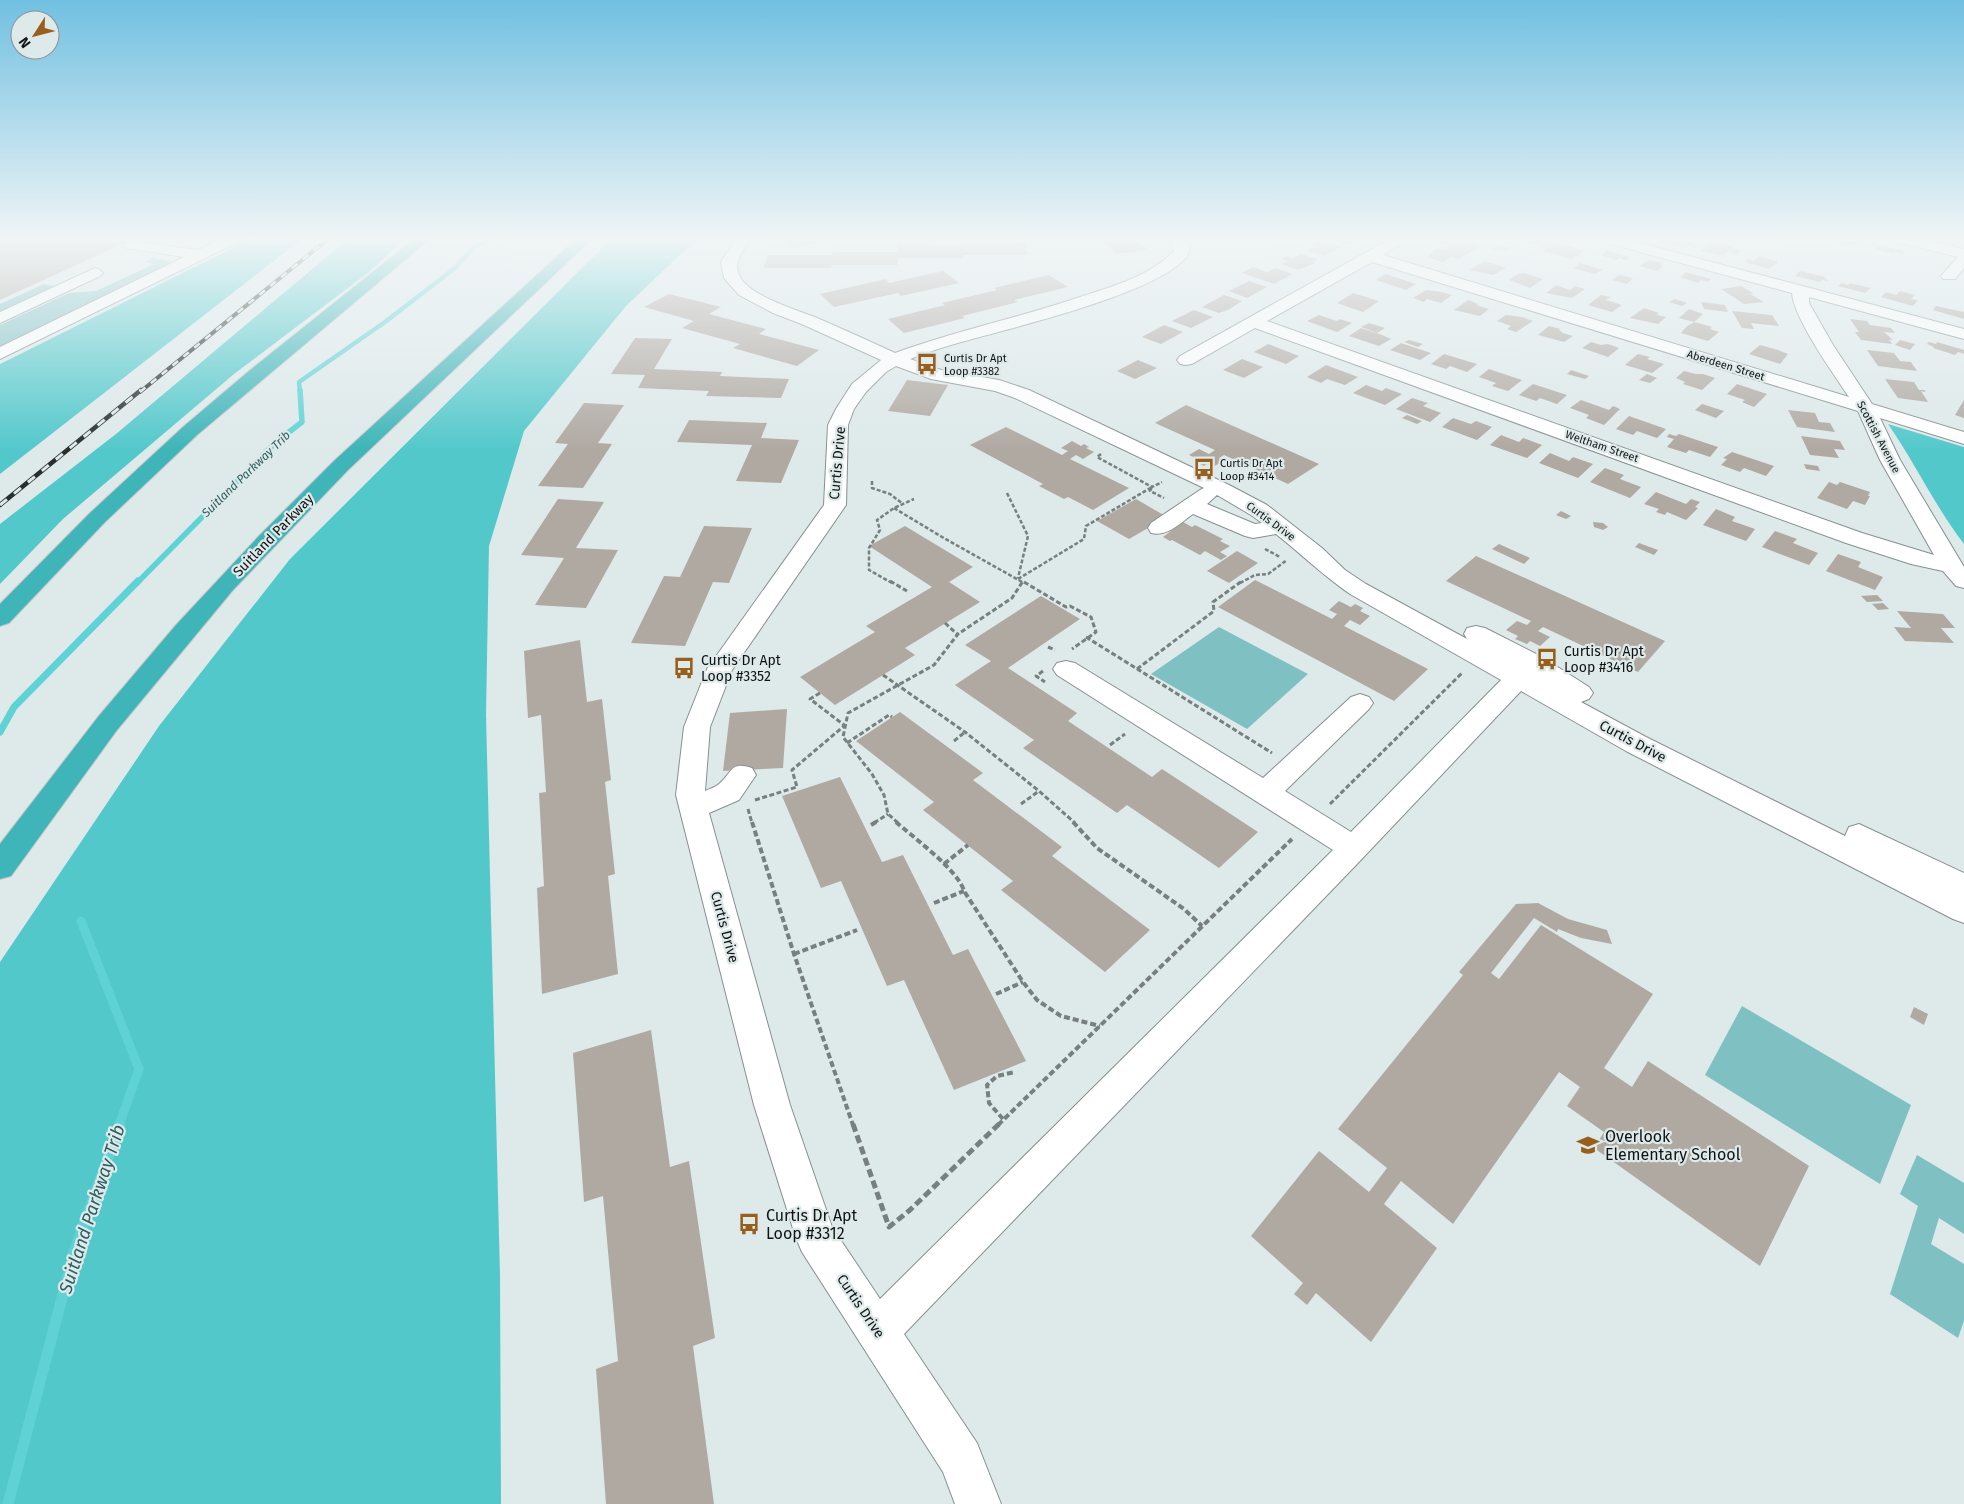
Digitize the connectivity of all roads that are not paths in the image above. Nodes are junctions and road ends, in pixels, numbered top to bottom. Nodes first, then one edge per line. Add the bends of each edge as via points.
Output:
1 (19, 309) edge
2 (91, 309) edge
3 (337, 309) edge
4 (509, 309) edge
5 (777, 309) edge
6 (1062, 309) edge
7 (1277, 309) edge
8 (1544, 309) edge
9 (1804, 309) edge
10 (1869, 309) edge
11 (0, 318) edge
12 (1254, 322) junction
13 (1964, 334) edge
14 (0, 354) edge
15 (894, 358) junction
16 (1186, 360) dead end
17 (1866, 409) junction
18 (1964, 438) edge
19 (1218, 487) junction
20 (1189, 507) junction
21 (1282, 527) junction
22 (1159, 528) dead end
23 (1305, 555) junction
24 (1958, 573) edge
25 (0, 618) edge
26 (1066, 669) dead end
27 (1518, 678) junction
28 (1360, 703) dead end
29 (742, 775) dead end
30 (1265, 793) junction
31 (694, 808) junction
32 (1353, 848) junction
33 (0, 867) edge
34 (1964, 887) edge
35 (1964, 910) edge
36 (878, 1331) junction
37 (978, 1504) edge

1 - 11 street
2 - 14 street
3 - 25 highway via 158,459
4 - 33 highway, Suitland Parkway via 362,444 250,558 141,684 65,778
5 - 15 street, Curtis Drive
6 - 15 street, Curtis Drive
7 - 12 street
8 - 17 street, Aberdeen Street
9 - 17 street, Scottish Avenue
10 - 13 street
12 - 16 street
12 - 24 street, Weltham Street
15 - 19 street, Curtis Drive via 937,375 999,386 1022,394
15 - 31 street, Curtis Drive via 859,388 838,425 834,505 720,669 697,727 690,795
17 - 18 street, Aberdeen Street
17 - 24 street, Scottish Avenue via 1890,460
19 - 20 street
19 - 21 street, Curtis Drive
20 - 21 street via 1253,531
20 - 22 street
21 - 23 street, Curtis Drive
23 - 27 street, Curtis Drive via 1358,589
23 - 34 street, Curtis Drive via 1372,580 1533,663 1604,708
26 - 30 street
27 - 32 street
27 - 35 street, Curtis Drive via 1636,744
28 - 30 street
29 - 31 street via 728,792
30 - 32 street
31 - 36 street, Curtis Drive via 772,1105 816,1238
32 - 36 street
36 - 37 street, Curtis Drive via 961,1459

